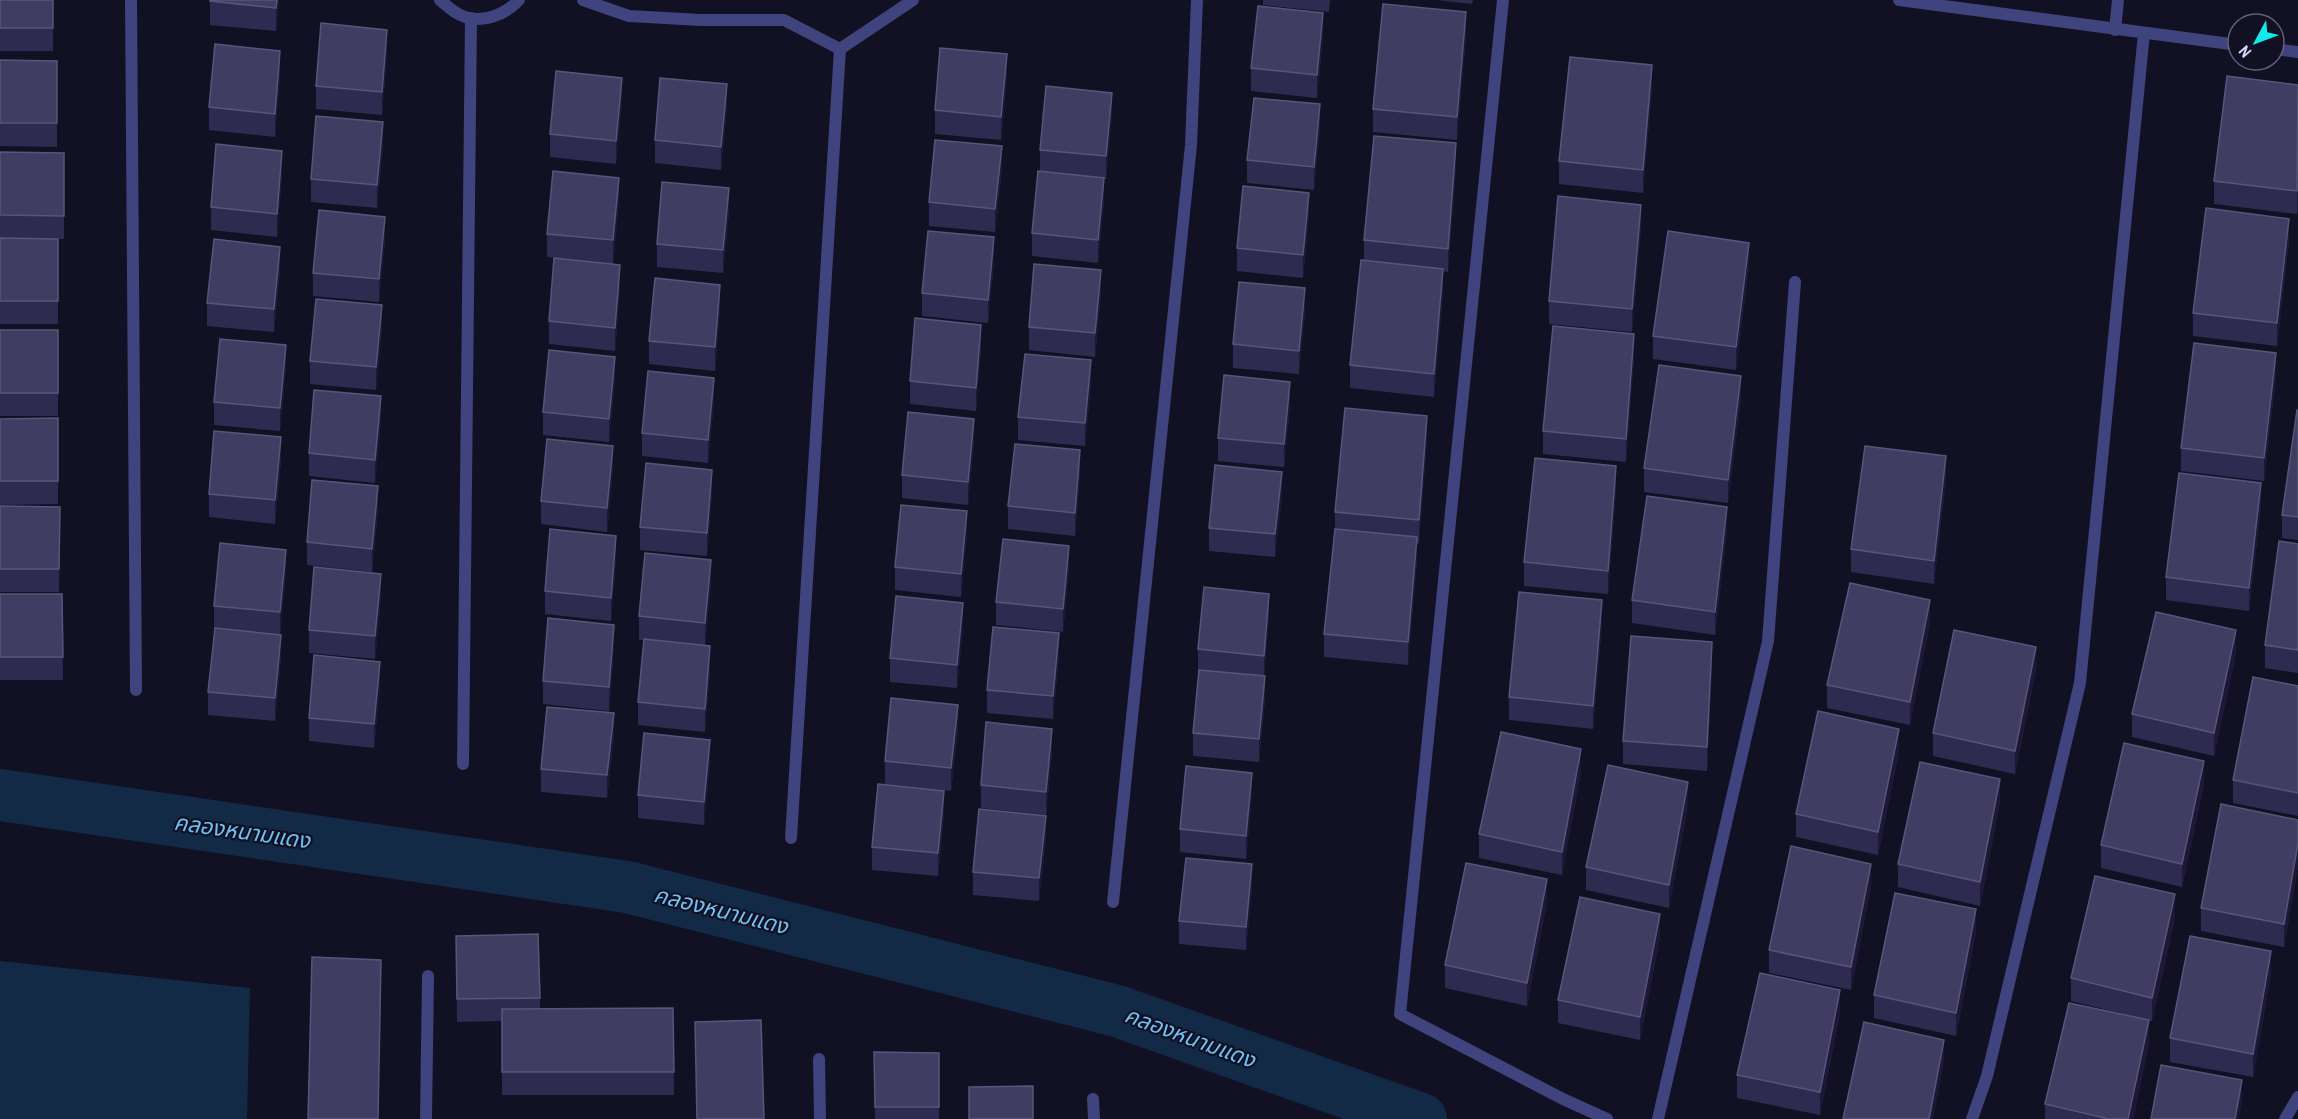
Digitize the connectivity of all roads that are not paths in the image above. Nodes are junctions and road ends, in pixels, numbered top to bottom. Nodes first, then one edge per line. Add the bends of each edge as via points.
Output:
1 (131, 0) edge
2 (440, 0) edge
3 (519, 0) edge
4 (583, 0) edge
5 (913, 0) edge
6 (1197, 0) edge
7 (1503, 0) edge
8 (1899, 0) edge
9 (2118, 0) edge
10 (471, 18) junction
11 (2115, 30) junction
12 (2144, 33) junction
13 (2226, 43) edge
14 (840, 49) junction
15 (1795, 282) dead end
16 (136, 690) dead end
17 (463, 764) dead end
18 (791, 838) dead end
19 (1113, 902) dead end
20 (428, 976) dead end
21 (819, 1059) dead end
22 (2298, 1097) edge
23 (1093, 1099) dead end
24 (426, 1119) edge
25 (820, 1119) edge
26 (1094, 1119) edge
27 (1607, 1119) edge
28 (1658, 1119) edge
29 (1972, 1119) edge
30 (2285, 1119) edge

1 - 16 street
2 - 10 street via 455,13
3 - 10 street via 500,15
4 - 14 street via 629,16 700,21 784,20
5 - 14 street
6 - 19 street via 1191,145
7 - 27 street via 1400,1014
8 - 11 street
9 - 11 street
10 - 17 street
11 - 12 street
12 - 13 street
12 - 29 street via 2080,683 1987,1076
14 - 18 street
15 - 28 street via 1768,641
20 - 24 street
21 - 25 street
22 - 30 street
23 - 26 street

